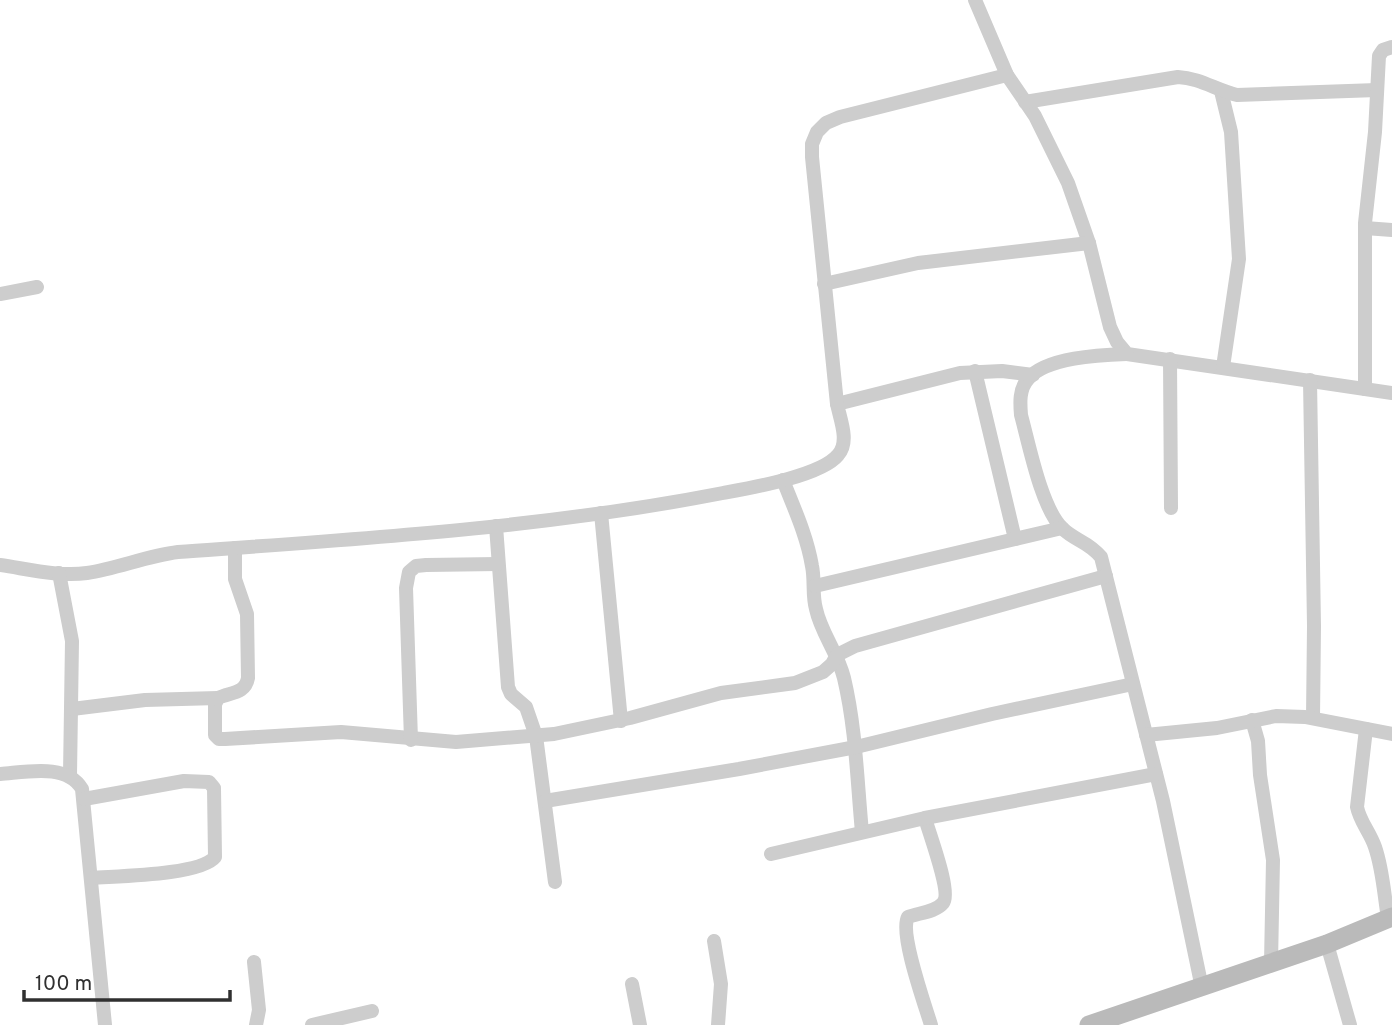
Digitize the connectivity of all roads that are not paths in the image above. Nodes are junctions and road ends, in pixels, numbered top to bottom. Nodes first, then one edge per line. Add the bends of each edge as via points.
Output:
1 (975, 0) edge
2 (1392, 47) edge
3 (1007, 75) junction
4 (1377, 90) junction
5 (1221, 91) junction
6 (1025, 102) junction
7 (1364, 228) junction
8 (1392, 230) edge
9 (1089, 243) junction
10 (824, 284) junction
11 (37, 287) dead end
12 (0, 295) edge
13 (1127, 354) junction
14 (1170, 359) junction
15 (1223, 367) junction
16 (975, 371) junction
17 (1033, 375) junction
18 (1310, 380) junction
19 (1365, 389) junction
20 (1392, 393) edge
21 (837, 404) junction
22 (783, 480) junction
23 (1171, 508) dead end
24 (601, 513) junction
25 (496, 526) junction
26 (1062, 528) junction
27 (1015, 539) junction
28 (235, 548) junction
29 (498, 564) junction
30 (0, 565) edge
31 (59, 573) junction
32 (1106, 576) junction
33 (815, 586) junction
34 (837, 655) junction
35 (1133, 684) junction
36 (218, 698) junction
37 (72, 709) junction
38 (1313, 718) junction
39 (1252, 720) junction
40 (621, 721) junction
41 (1366, 729) junction
42 (1392, 734) edge
43 (1146, 735) junction
44 (536, 736) junction
45 (411, 740) junction
46 (856, 747) junction
47 (0, 774) edge
48 (1156, 774) junction
49 (71, 775) junction
50 (85, 799) junction
51 (545, 801) junction
52 (925, 818) junction
53 (862, 832) junction
54 (771, 854) dead end
55 (92, 878) junction
56 (555, 882) dead end
57 (1390, 917) edge
58 (714, 941) dead end
59 (1327, 944) junction
60 (254, 962) dead end
61 (1271, 963) junction
62 (632, 984) dead end
63 (1202, 988) junction
64 (372, 1011) dead end
65 (1120, 1020) edge
66 (105, 1025) edge
67 (256, 1025) edge
68 (312, 1025) edge
69 (640, 1025) edge
70 (718, 1025) edge
71 (932, 1025) edge
72 (1088, 1025) edge
73 (1350, 1025) edge

1 - 3 street
2 - 4 street via 1379,56
3 - 6 street
3 - 10 street via 855,113 826,123 817,132 812,157
4 - 5 street via 1237,95
4 - 7 street
5 - 6 street via 1201,80 1178,77
5 - 15 street via 1231,132 1239,239
6 - 9 street via 1049,141
7 - 8 street
7 - 19 street
9 - 10 street via 919,263
9 - 13 street via 1110,327
10 - 21 street
11 - 12 street
13 - 14 street
13 - 17 street via 1079,358
14 - 15 street
14 - 23 street
15 - 18 street
16 - 17 street
16 - 21 street
16 - 27 street
17 - 26 street via 1023,388 1021,415 1051,514
18 - 19 street
18 - 38 street
19 - 20 street
21 - 22 street via 844,435 838,456
22 - 24 street
22 - 33 street via 809,552
24 - 25 street
24 - 40 street
25 - 28 street
25 - 29 street
26 - 27 street
26 - 32 street via 1092,546 1101,557
27 - 33 street
28 - 31 street via 178,552 87,573
28 - 36 street via 236,579 247,614 248,678 242,691
29 - 44 street via 508,687 526,707
29 - 45 street via 425,565 409,572
30 - 31 street
31 - 37 street via 72,641
32 - 34 street via 855,646
32 - 35 street
33 - 34 street via 819,619
34 - 40 street via 822,672 795,682 711,695
34 - 46 street
35 - 43 street
35 - 46 street
36 - 37 street
36 - 45 street via 214,719 219,739 341,732
37 - 49 street
38 - 39 street
38 - 41 street
39 - 43 street
39 - 61 street via 1273,860
40 - 44 street
41 - 42 street
41 - 57 street via 1357,807 1379,860
43 - 48 street
44 - 45 street
44 - 51 street
46 - 51 street
46 - 53 street
47 - 49 street
48 - 52 street
48 - 63 street
49 - 50 street
50 - 55 street
50 - 55 street via 184,781 209,782 214,788 215,857 210,863
51 - 56 street
52 - 53 street
52 - 71 street via 946,898 943,904 905,923
53 - 54 street
55 - 66 street
57 - 59 main road
58 - 70 street via 721,984
59 - 61 main road
59 - 73 street
60 - 67 street
61 - 63 main road
62 - 69 street
63 - 65 main road
64 - 68 street
65 - 72 main road

